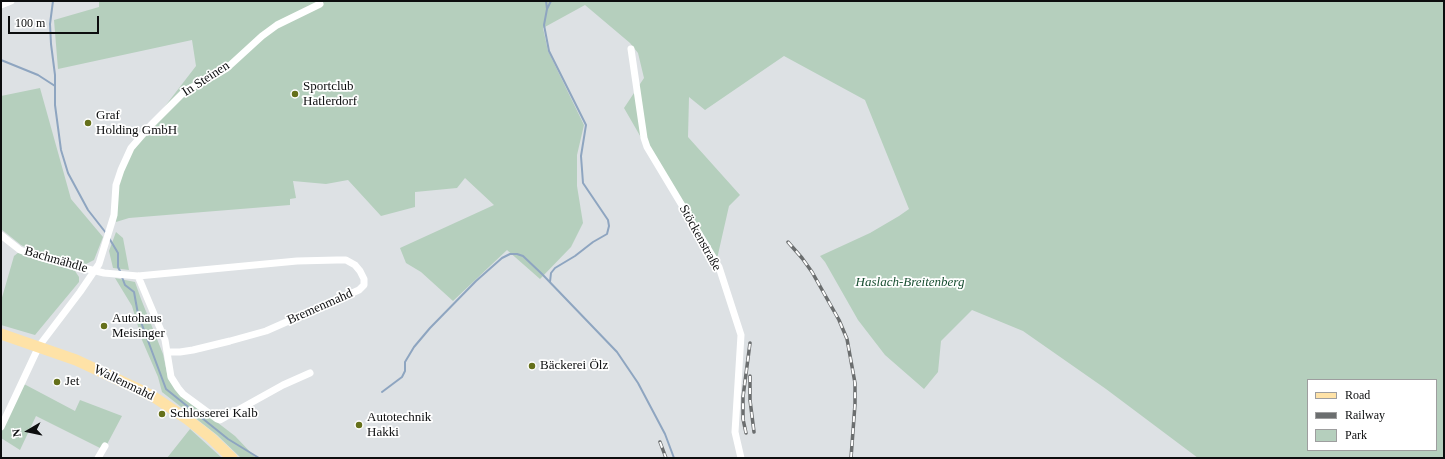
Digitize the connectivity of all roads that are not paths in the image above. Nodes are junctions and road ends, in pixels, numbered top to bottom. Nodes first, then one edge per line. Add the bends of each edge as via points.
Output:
1 (11, 1) edge
2 (320, 4) dead end
3 (1, 5) edge
4 (631, 49) dead end
5 (1, 235) edge
6 (94, 271) junction
7 (138, 276) junction
8 (1, 334) edge
9 (39, 346) junction
10 (167, 352) junction
11 (310, 372) dead end
12 (1, 427) edge
13 (105, 446) dead end
14 (98, 458) edge
15 (232, 458) edge
16 (741, 458) edge

1 - 3 street
2 - 6 street, In Steinen via 277,25 227,68 186,90 131,148 116,185 114,215 106,244
4 - 16 street, Stöckenstraße via 644,138 718,267 741,335 736,432
5 - 6 street, Bachmähdle via 20,250
6 - 7 street, Bremenmahd
6 - 9 street, Bachmähdle
7 - 10 street via 165,340
7 - 10 street, Bremenmahd via 318,259 346,260 355,265 364,279 364,285 359,290 266,331 193,350
8 - 9 main road, Wallenmahd
9 - 12 street, Bachmähdle
9 - 15 main road, Wallenmahd via 111,375 154,397 210,437
10 - 11 street via 171,377 178,388 220,420
13 - 14 street

